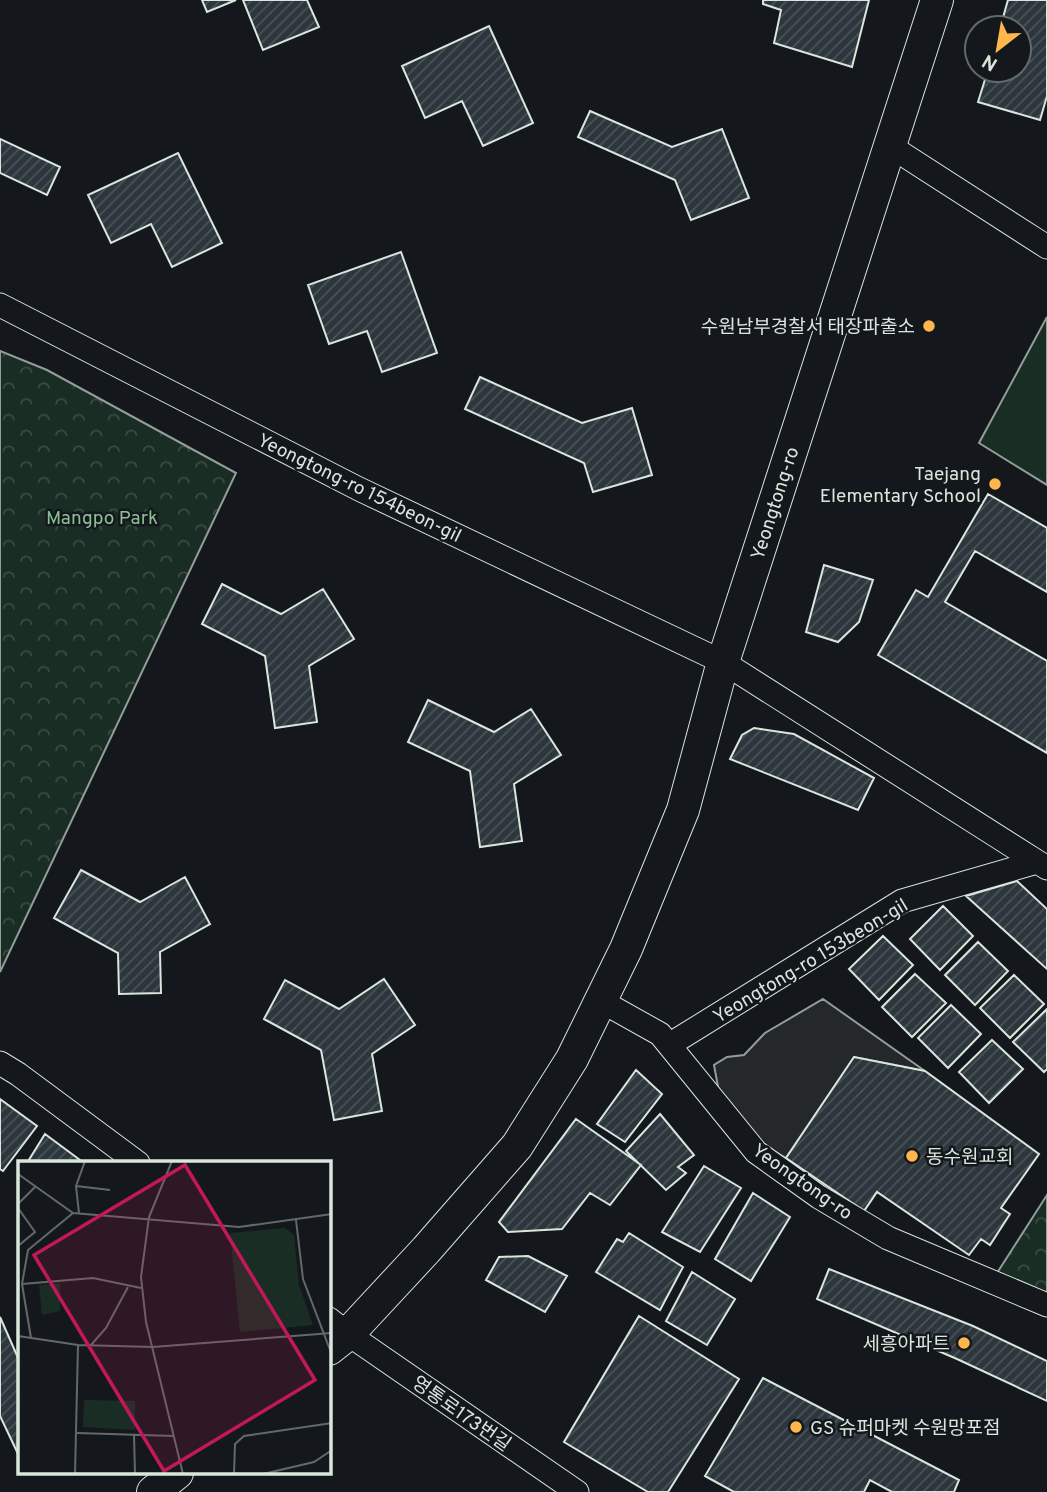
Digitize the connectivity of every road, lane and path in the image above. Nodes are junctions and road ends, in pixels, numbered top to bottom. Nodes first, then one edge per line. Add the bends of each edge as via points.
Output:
1 (937, 0) edge
2 (890, 146) junction
3 (1047, 247) edge
4 (0, 305) edge
5 (723, 662) junction
6 (1042, 865) edge
7 (601, 1001) junction
8 (669, 1045) junction
9 (0, 1063) edge
10 (135, 1161) edge
11 (1047, 1305) edge
12 (335, 1334) edge
13 (176, 1474) edge
14 (153, 1492) edge
15 (577, 1492) edge

1 - 2 main road, Yeongtong-ro
2 - 3 street
2 - 5 main road, Yeongtong-ro
4 - 5 street, Yeongtong-ro 154beon-gil via 359,489
5 - 6 street, Yeongtong-ro 153beon-gil
5 - 7 main road, Yeongtong-ro via 682,810
6 - 8 street, Yeongtong-ro 153beon-gil via 902,901
7 - 8 street, Yeongtong-ro via 660,1034
7 - 12 main road, Yeongtong-ro via 572,1059 517,1146 426,1250
8 - 11 street, Yeongtong-ro via 756,1152 819,1197 888,1238
9 - 10 street
12 - 15 street, 영통로173번길
13 - 14 main road

